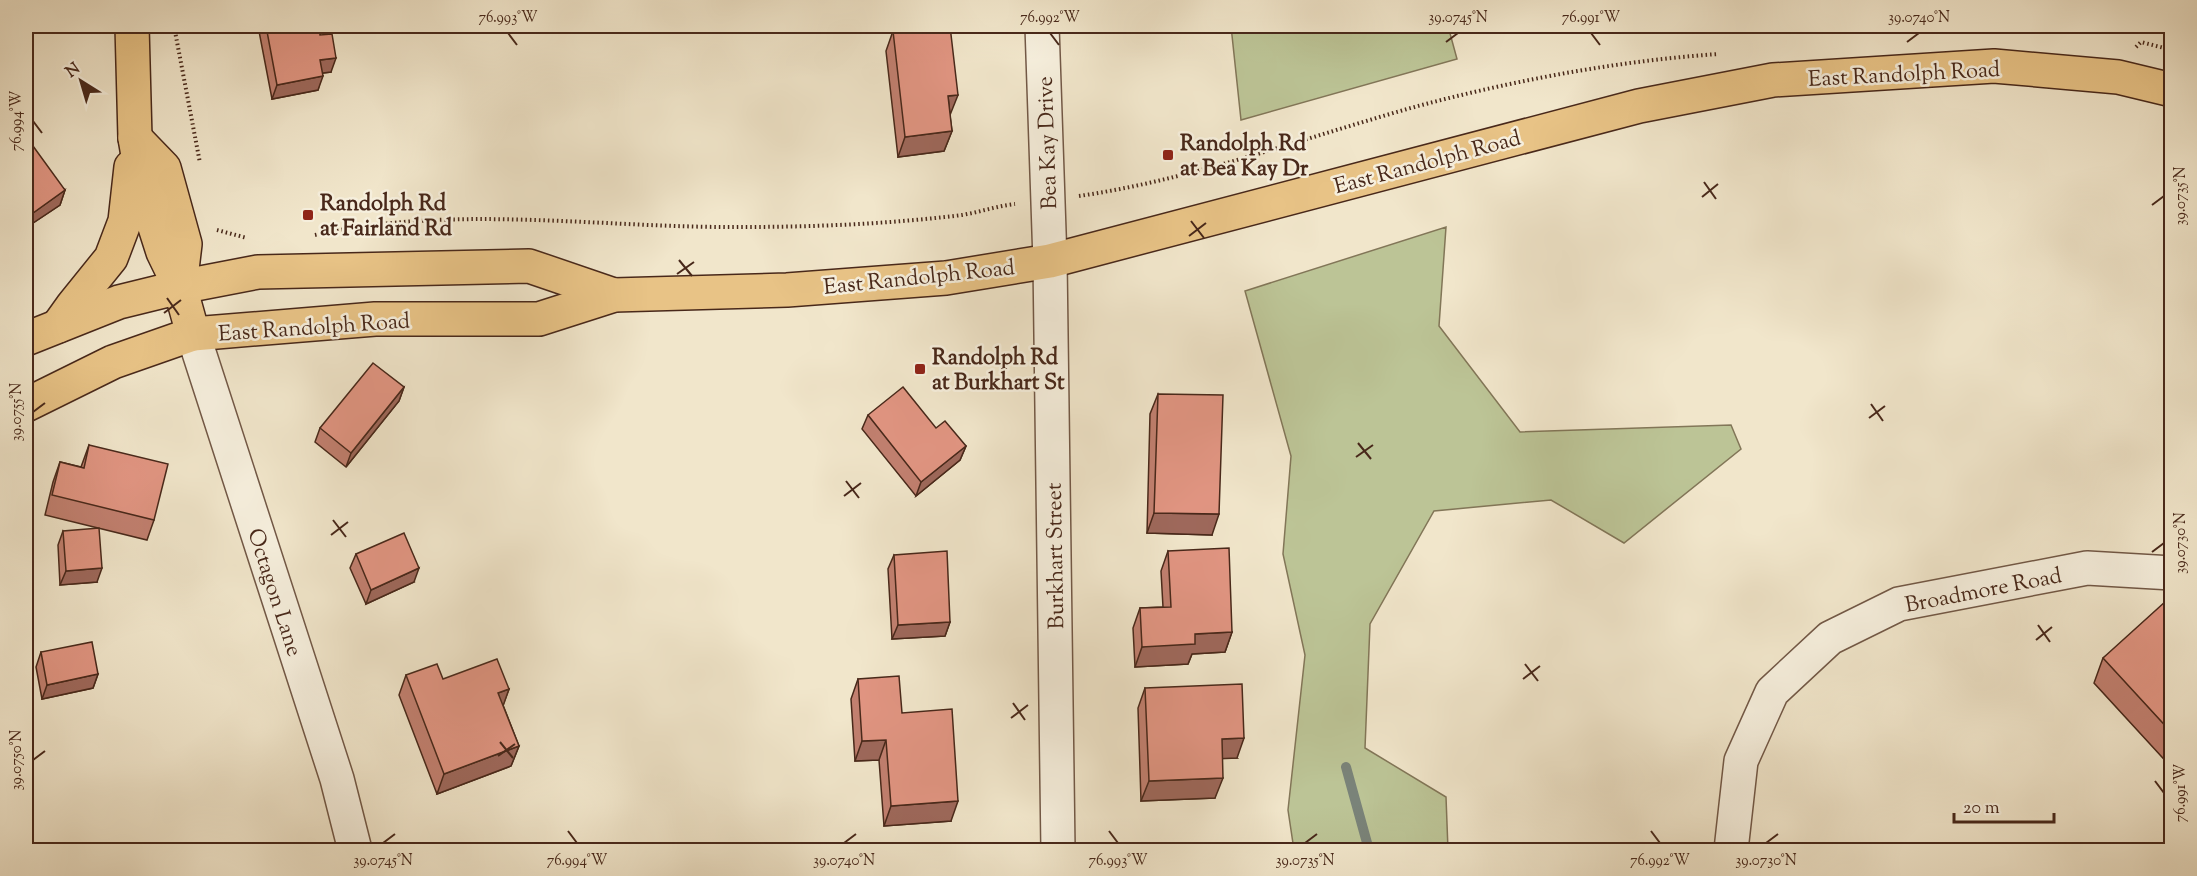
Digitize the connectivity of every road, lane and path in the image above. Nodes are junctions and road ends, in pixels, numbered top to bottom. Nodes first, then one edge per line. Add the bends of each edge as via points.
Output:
1 (132, 26) edge
2 (174, 26) edge
3 (1042, 26) edge
4 (2172, 50) edge
5 (2132, 51) dead end
6 (1719, 54) dead end
7 (2172, 90) edge
8 (135, 138) junction
9 (200, 164) dead end
10 (1048, 200) junction
11 (211, 221) dead end
12 (314, 235) dead end
13 (252, 239) dead end
14 (1050, 261) junction
15 (180, 287) junction
16 (614, 295) junction
17 (58, 326) junction
18 (192, 334) junction
19 (26, 339) edge
20 (26, 405) edge
21 (2172, 573) edge
22 (355, 850) edge
23 (1058, 850) edge
24 (1731, 850) edge

1 - 8 main road
2 - 9 path
3 - 10 street, Bea Kay Drive
4 - 5 path via 2141,42
6 - 10 path via 1586,69 1501,86 1418,106 1233,161 1094,194
7 - 14 main road, East Randolph Road via 2118,77 1994,66 1773,80 1639,106
8 - 15 main road via 164,168 185,244
8 - 17 main road via 120,237 111,258
10 - 12 path via 964,214 834,224 740,227 496,220 396,222
10 - 14 street, Bea Kay Drive
11 - 13 path via 213,232
14 - 16 main road, East Randolph Road via 946,278 787,290
14 - 23 street, Burkhart Street
15 - 16 main road, East Randolph Road via 258,272 529,266
15 - 17 main road, East Randolph Road via 119,302
15 - 18 main road
16 - 18 main road, East Randolph Road via 539,319 375,319
17 - 19 main road, East Randolph Road
18 - 20 main road, East Randolph Road via 112,362
18 - 22 street, Octagon Lane via 337,779
21 - 24 street, Broadmore Road via 2087,568 1899,604 1830,638 1772,692 1741,761

